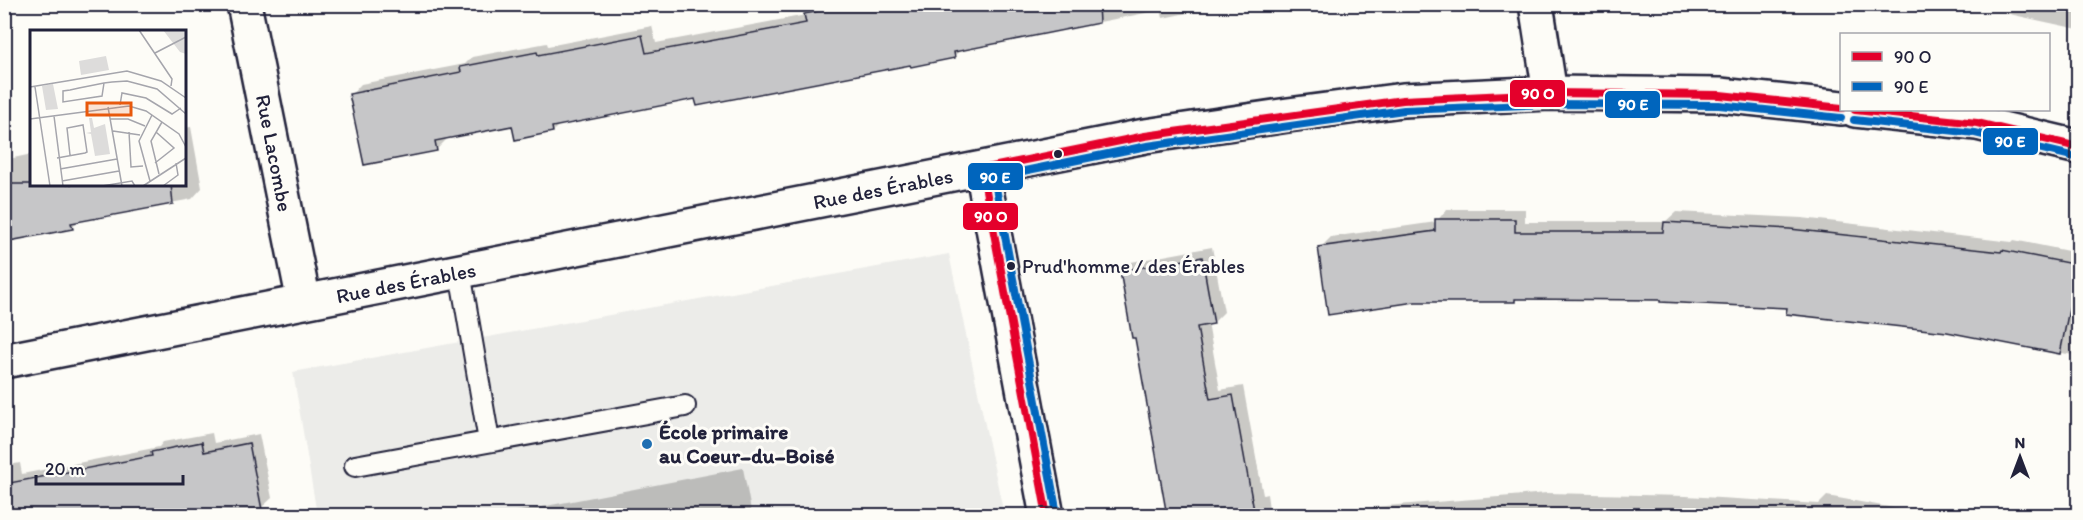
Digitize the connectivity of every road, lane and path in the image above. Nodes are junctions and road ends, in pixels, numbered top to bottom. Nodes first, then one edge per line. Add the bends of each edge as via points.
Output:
1 (244, 4) edge
2 (1536, 4) edge
3 (1550, 93) junction
4 (1840, 108) edge
5 (1864, 111) edge
6 (2079, 147) edge
7 (982, 169) junction
8 (460, 272) junction
9 (304, 302) junction
10 (4, 361) edge
11 (685, 406) dead end
12 (489, 441) junction
13 (355, 466) dead end
14 (1047, 516) edge

1 - 9 street, Rue Lacombe
2 - 3 street
3 - 4 street, Rue des Érables via 1720,95
3 - 7 street, Rue des Érables via 1403,100 1288,115 1145,136
5 - 6 street via 1977,123
7 - 8 street, Rue des Érables
7 - 14 street
8 - 9 street, Rue des Érables
8 - 12 lane
9 - 10 street, Rue des Érables
11 - 12 lane
12 - 13 lane

